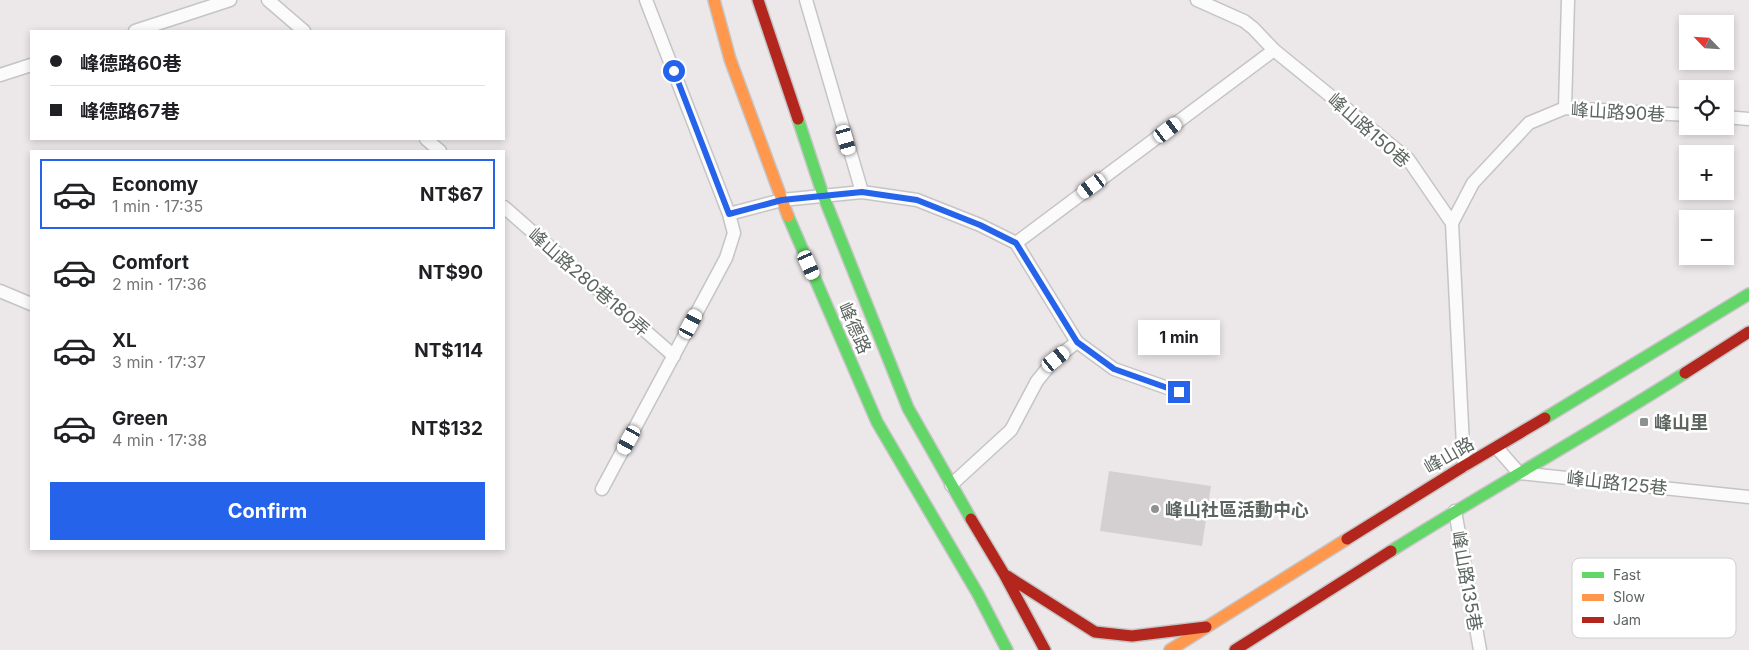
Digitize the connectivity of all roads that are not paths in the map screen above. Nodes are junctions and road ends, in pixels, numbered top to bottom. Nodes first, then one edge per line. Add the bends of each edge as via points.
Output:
1 (230, 0) edge
2 (268, 0) edge
3 (646, 0) edge
4 (714, 0) edge
5 (758, 0) edge
6 (806, 0) edge
7 (1197, 0) edge
8 (1568, 0) edge
9 (137, 30) edge
10 (303, 30) edge
11 (1274, 50) junction
12 (30, 65) edge
13 (0, 75) edge
14 (1565, 108) junction
15 (1679, 114) edge
16 (1734, 117) edge
17 (1749, 118) edge
18 (427, 140) edge
19 (439, 150) edge
20 (862, 192) junction
21 (823, 195) junction
22 (782, 200) junction
23 (505, 208) edge
24 (729, 214) junction
25 (1452, 223) junction
26 (1016, 243) junction
27 (0, 291) edge
28 (1749, 294) edge
29 (30, 304) edge
30 (1749, 332) edge
31 (1077, 342) junction
32 (674, 356) junction
33 (1179, 392) dead end
34 (1497, 448) junction
35 (1464, 466) junction
36 (1519, 473) junction
37 (951, 485) junction
38 (602, 490) dead end
39 (1749, 497) edge
40 (1455, 511) junction
41 (1004, 574) junction
42 (978, 594) junction
43 (1206, 627) junction
44 (998, 650) edge
45 (1007, 650) edge
46 (1045, 650) edge
47 (1170, 650) edge
48 (1235, 650) edge
49 (1480, 650) edge

1 - 9 lane
2 - 10 lane
3 - 24 lane
4 - 22 main road, 峰德路 via 730,59
5 - 21 main road, 峰德路
6 - 20 lane
7 - 11 lane, 峰山路150巷 via 1244,21
8 - 14 lane
11 - 25 lane, 峰山路150巷 via 1408,159
11 - 26 lane
12 - 13 lane
14 - 15 lane, 峰山路90巷
14 - 25 lane, 峰山路90巷 via 1529,123 1473,183
16 - 17 lane
18 - 19 lane
20 - 21 lane
20 - 26 lane via 917,200
21 - 22 lane
21 - 37 main road, 峰德路 via 908,408
22 - 24 lane
22 - 42 main road, 峰德路 via 877,422
23 - 32 lane, 峰山路280巷180弄
24 - 32 lane via 734,233 726,258
25 - 35 lane
26 - 31 lane
27 - 29 lane
28 - 34 main road, 峰山路
30 - 36 main road
31 - 33 lane via 1114,369
31 - 37 lane via 1037,381 1012,430
32 - 38 lane
34 - 35 main road, 峰山路
34 - 36 lane
35 - 43 main road, 峰山路
36 - 39 lane, 峰山路125巷
36 - 40 main road
37 - 41 main road, 峰德路
40 - 48 main road
40 - 49 lane, 峰山路135巷
41 - 43 main road via 1095,632 1132,636
41 - 46 main road, 峰德路
42 - 44 main road
42 - 45 main road, 峰德路
43 - 47 main road, 峰山路

